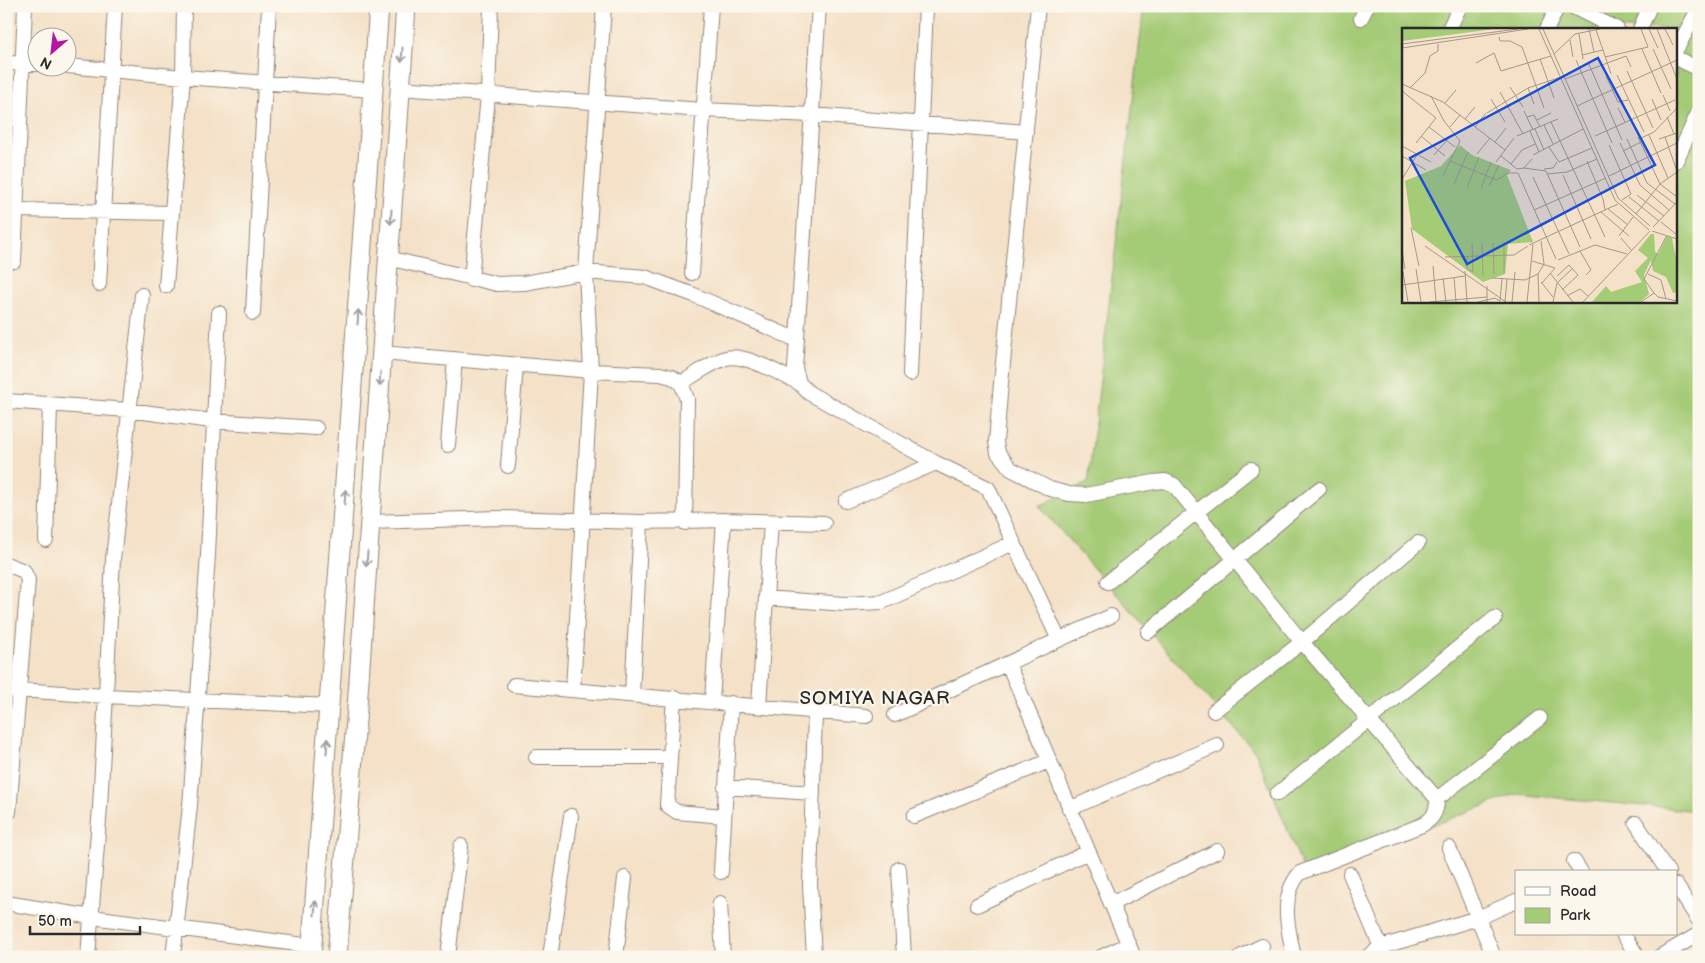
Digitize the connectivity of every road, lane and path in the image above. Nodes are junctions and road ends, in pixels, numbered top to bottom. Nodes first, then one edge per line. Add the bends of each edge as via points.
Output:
1 (25, 6) edge
2 (115, 6) edge
3 (184, 6) edge
4 (269, 6) edge
5 (379, 6) edge
6 (406, 6) edge
7 (491, 6) edge
8 (604, 6) edge
9 (711, 6) edge
10 (819, 6) edge
11 (926, 6) edge
12 (1038, 6) edge
13 (1460, 6) edge
14 (1558, 6) edge
15 (1570, 6) edge
16 (1650, 6) edge
17 (1699, 8) edge
18 (1449, 28) edge
19 (1547, 28) edge
20 (1615, 28) edge
21 (1640, 28) edge
22 (1678, 46) edge
23 (1678, 59) edge
24 (6, 63) edge
25 (22, 64) junction
26 (28, 64) edge
27 (78, 66) edge
28 (110, 68) junction
29 (1699, 69) edge
30 (183, 77) junction
31 (265, 82) junction
32 (400, 88) junction
33 (373, 90) junction
34 (488, 95) junction
35 (598, 102) junction
36 (703, 110) junction
37 (1699, 111) edge
38 (812, 115) junction
39 (920, 125) junction
40 (1026, 132) junction
41 (1678, 158) edge
42 (16, 210) junction
43 (103, 212) junction
44 (172, 213) junction
45 (11, 237) edge
46 (388, 258) junction
47 (14, 261) dead end
48 (586, 272) junction
49 (692, 273) dead end
50 (471, 280) junction
51 (99, 284) dead end
52 (166, 286) dead end
53 (142, 295) dead end
54 (219, 313) dead end
55 (253, 313) dead end
56 (797, 340) junction
57 (382, 353) junction
58 (455, 359) junction
59 (516, 365) junction
60 (591, 371) junction
61 (910, 374) dead end
62 (681, 383) junction
63 (799, 383) junction
64 (6, 402) edge
65 (50, 406) junction
66 (128, 410) junction
67 (212, 421) junction
68 (316, 428) dead end
69 (448, 445) dead end
70 (936, 463) junction
71 (508, 466) dead end
72 (1251, 469) dead end
73 (1319, 489) dead end
74 (846, 501) dead end
75 (1197, 513) junction
76 (583, 519) junction
77 (724, 520) junction
78 (370, 522) junction
79 (642, 522) junction
80 (685, 522) junction
81 (771, 522) junction
82 (824, 523) dead end
83 (46, 540) dead end
84 (1014, 543) junction
85 (1418, 544) dead end
86 (1236, 559) junction
87 (6, 564) edge
88 (1108, 582) dead end
89 (766, 598) junction
90 (1111, 616) dead end
91 (1496, 618) dead end
92 (1148, 632) dead end
93 (1058, 640) junction
94 (1302, 642) junction
95 (1008, 664) junction
96 (514, 685) dead end
97 (12, 690) edge
98 (573, 690) junction
99 (632, 695) junction
100 (106, 696) junction
101 (674, 698) junction
102 (197, 700) junction
103 (712, 701) junction
104 (731, 703) junction
105 (759, 705) junction
106 (330, 706) junction
107 (816, 711) junction
108 (1214, 711) dead end
109 (895, 714) dead end
110 (866, 716) dead end
111 (1540, 718) dead end
112 (1369, 719) junction
113 (1217, 745) dead end
114 (536, 757) dead end
115 (670, 757) junction
116 (1049, 761) junction
117 (726, 787) junction
118 (813, 793) junction
119 (1276, 794) dead end
120 (1437, 799) junction
121 (1069, 809) junction
122 (9, 812) dead end
123 (571, 816) dead end
124 (724, 816) junction
125 (914, 816) dead end
126 (1636, 823) dead end
127 (461, 846) dead end
128 (1449, 848) dead end
129 (1217, 851) dead end
130 (1088, 852) junction
131 (899, 869) dead end
132 (1667, 870) edge
133 (721, 872) dead end
134 (1350, 874) dead end
135 (625, 878) dead end
136 (1678, 889) edge
137 (1515, 901) edge
138 (6, 903) edge
139 (720, 903) dead end
140 (1111, 904) junction
141 (977, 905) dead end
142 (92, 917) junction
143 (1478, 918) junction
144 (1699, 921) edge
145 (177, 928) junction
146 (1699, 934) edge
147 (1624, 936) edge
148 (1262, 946) dead end
149 (311, 951) edge
150 (1131, 951) edge
151 (1383, 952) edge
152 (88, 957) edge
153 (173, 957) edge
154 (337, 957) edge
155 (448, 957) edge
156 (550, 957) edge
157 (616, 957) edge
158 (723, 957) edge
159 (814, 957) edge
160 (904, 957) edge
161 (1101, 957) edge
162 (1240, 957) edge
163 (1294, 957) edge
164 (1367, 957) edge
165 (1494, 957) edge
166 (1638, 957) edge
167 (1660, 957) edge

1 - 25 street
2 - 28 street
3 - 30 street
4 - 31 street
5 - 33 main road
6 -> 32 main road
7 - 34 street
8 - 35 street
9 - 36 street
10 - 38 street
11 - 39 street
12 - 40 street
13 - 18 street
14 - 19 street
15 - 20 street
16 - 21 street
17 - 22 street
23 - 29 street
24 - 25 street
25 - 26 street
25 - 42 street
27 - 28 street
28 - 30 street
28 - 43 street
30 - 31 street
30 - 44 street
31 - 33 street
31 - 55 street
32 - 34 street
32 -> 46 main road
106 -> 33 main road
34 - 35 street
34 - 50 street
35 - 36 street
35 - 48 street
36 - 38 street
36 - 49 street
37 - 41 street
38 - 39 street
38 - 56 street
39 - 40 street
39 - 61 street
40 - 75 street via 1001,383 998,453 1011,469 1050,489 1069,494 1086,495 1165,481 1181,491
42 - 43 street
42 - 45 street
43 - 44 street
43 - 51 street
44 - 52 street
45 - 47 street
46 - 50 street
46 - 57 main road
48 - 50 street via 524,283 497,284
48 - 56 street via 645,277 694,294
48 - 60 street
53 - 66 street
54 - 67 street
56 - 63 street via 795,368
57 - 58 street
57 -> 78 main road
58 - 59 street
58 - 69 street
59 - 60 street
59 - 71 street
60 - 62 street via 660,374
60 - 76 street
62 - 63 street via 727,358 736,358 753,362
62 - 80 street via 687,399
63 - 70 street via 809,393
64 - 65 street
65 - 66 street
65 - 83 street
66 - 67 street
66 - 100 street via 112,559
67 - 68 street
67 - 102 street via 208,555
70 - 74 street
70 - 84 street via 988,488
72 - 75 street
73 - 86 street
75 - 86 street
75 - 88 street
76 - 78 street
76 - 79 street
76 - 98 street
77 - 80 street
77 - 81 street
77 - 103 street
78 -> 154 main road
79 - 80 street
79 - 99 street
81 - 82 street
81 - 89 street
84 - 89 street via 882,602 845,604
84 - 93 street
85 - 94 street
86 - 92 street
86 - 94 street
87 - 97 street via 24,571 28,580
89 - 105 street
90 - 93 street
91 - 112 street
93 - 95 street
94 - 108 street
94 - 112 street
95 - 109 street
95 - 116 street
96 - 98 street
97 - 100 street
97 - 122 street
98 - 99 street
99 - 101 street
100 - 102 street
100 - 142 street
101 - 103 street
101 - 115 street
102 - 106 street
102 - 145 street
103 - 104 street
104 - 105 street
104 - 117 street
105 - 107 street
149 -> 106 main road
107 - 110 street
107 - 118 street
111 - 120 street
112 - 119 street
112 - 120 street
113 - 121 street
114 - 115 street
115 - 124 street via 667,805 670,810
116 - 121 street
116 - 125 street
117 - 118 street
117 - 124 street
118 - 159 street via 810,885
120 - 163 street via 1437,810 1431,820 1300,873 1287,896 1287,925
121 - 130 street
123 - 156 street
124 - 133 street
126 - 132 street
127 - 155 street
128 - 143 street
129 - 140 street
130 - 140 street
130 - 141 street
131 - 160 street
134 - 151 street
135 - 157 street
136 - 144 street
137 - 143 street
138 - 142 street
139 - 158 street
140 - 150 street
142 - 145 street
142 - 152 street
143 - 151 street
143 - 165 street
145 - 149 street
145 - 153 street
146 - 167 street
147 - 166 street
148 - 162 street
150 - 161 street
151 - 164 street

